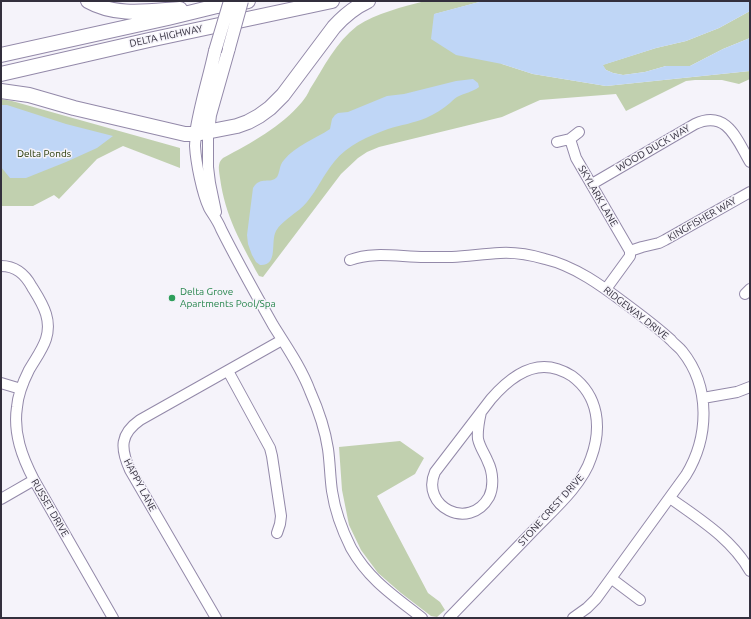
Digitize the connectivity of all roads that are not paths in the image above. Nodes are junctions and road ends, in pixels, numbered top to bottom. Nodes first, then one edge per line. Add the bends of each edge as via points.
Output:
1 (88, 1) edge
2 (230, 1) edge
3 (242, 1) edge
4 (248, 1) edge
5 (332, 1) edge
6 (368, 1) edge
7 (217, 6) junction
8 (1, 55) edge
9 (1, 74) edge
10 (1, 91) edge
11 (579, 132) dead end
12 (202, 133) junction
13 (570, 140) junction
14 (557, 142) dead end
15 (750, 162) edge
16 (592, 184) junction
17 (750, 192) edge
18 (630, 251) junction
19 (350, 260) dead end
20 (1, 266) edge
21 (606, 289) junction
22 (282, 340) junction
23 (228, 371) junction
24 (1, 383) edge
25 (750, 387) edge
26 (21, 389) junction
27 (703, 398) junction
28 (481, 412) junction
29 (34, 480) junction
30 (670, 498) junction
31 (1, 499) edge
32 (277, 533) dead end
33 (750, 571) edge
34 (612, 579) junction
35 (640, 600) dead end
36 (113, 618) edge
37 (216, 618) edge
38 (422, 618) edge
39 (449, 618) edge
40 (573, 618) edge

1 - 7 highway via 126,12
2 - 12 main road, bridge via 199,116
3 - 12 main road, bridge via 210,115
4 - 7 highway, DELTA HIGHWAY
5 - 9 highway, DELTA HIGHWAY
6 - 12 highway via 355,8 334,27 284,95 270,108 236,126
7 - 8 highway, DELTA HIGHWAY
10 - 12 highway via 29,95 185,134
11 - 13 street
12 - 22 street via 195,145 200,181 208,207
13 - 14 street
13 - 16 street, SKYLARK LANE via 574,154
15 - 16 street, WOOD DUCK WAY via 726,125 717,120 706,120
16 - 18 street, SKYLARK LANE
17 - 18 street, KINGFISHER WAY via 665,240
18 - 21 street via 630,256
19 - 21 street, RIDGEWAY DRIVE via 368,255 451,257 517,254 537,257 573,269
20 - 26 street, RUSSET DRIVE via 15,269 27,278 45,310 47,320 45,343
21 - 27 street, RIDGEWAY DRIVE via 681,350 693,368
22 - 23 street, HAPPY LANE
22 - 38 street via 305,378 315,404 328,448 332,491 346,538 359,560 379,584
23 - 32 street via 270,448 281,516
23 - 37 street, HAPPY LANE via 136,423 126,433 124,443 125,457 130,470
24 - 26 street
25 - 27 street
26 - 29 street, RUSSET DRIVE via 17,408 17,434 23,457
27 - 30 street, RIDGEWAY DRIVE via 704,425 700,443 693,463
28 - 28 street, STONE CREST DRIVE via 433,477 435,497 452,513 466,514 479,508 491,491 490,467 478,435
28 - 39 street, STONE CREST DRIVE via 498,390 516,376 534,368 559,369 577,380 595,406 595,444 592,458 575,486
29 - 31 street
29 - 36 street, RUSSET DRIVE
30 - 33 street via 727,541
30 - 34 street, RIDGEWAY DRIVE
34 - 35 street
34 - 40 street, RIDGEWAY DRIVE via 594,602

